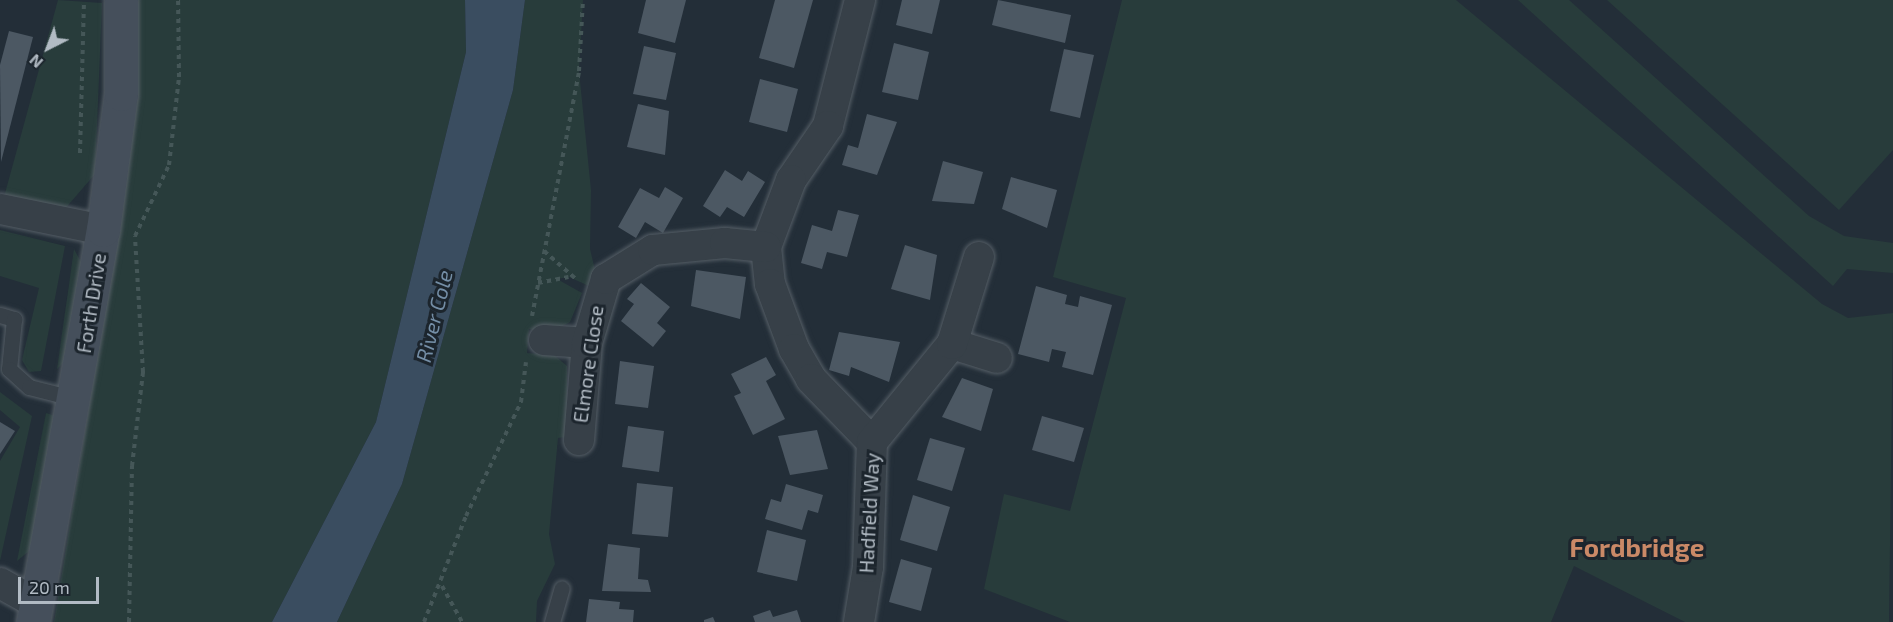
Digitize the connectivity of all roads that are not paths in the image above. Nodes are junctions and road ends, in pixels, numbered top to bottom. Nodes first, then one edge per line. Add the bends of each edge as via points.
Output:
1 (121, 0) edge
2 (860, 0) edge
3 (0, 209) edge
4 (103, 230) junction
5 (766, 247) junction
6 (979, 257) dead end
7 (0, 315) edge
8 (533, 341) road end
9 (587, 343) junction
10 (952, 344) junction
11 (997, 358) dead end
12 (76, 399) junction
13 (579, 440) dead end
14 (872, 442) junction
15 (0, 583) edge
16 (562, 588) dead end
17 (35, 613) edge
18 (552, 622) edge
19 (859, 622) edge

1 - 4 street, Forth Drive via 122,93
2 - 5 street via 828,126 790,180
3 - 4 street
4 - 12 street, Forth Drive
5 - 9 street, Elmore Close via 725,243 653,250 606,279
5 - 14 street via 770,284 794,349 811,379
6 - 10 street, Hadfield Way
7 - 12 lane via 14,319 9,369 29,387
8 - 9 street
9 - 13 street, Elmore Close
10 - 11 street
10 - 14 street, Hadfield Way
12 - 17 street, Forth Drive
14 - 19 street, Hadfield Way via 868,567
15 - 17 street, Forth Drive
16 - 18 lane

